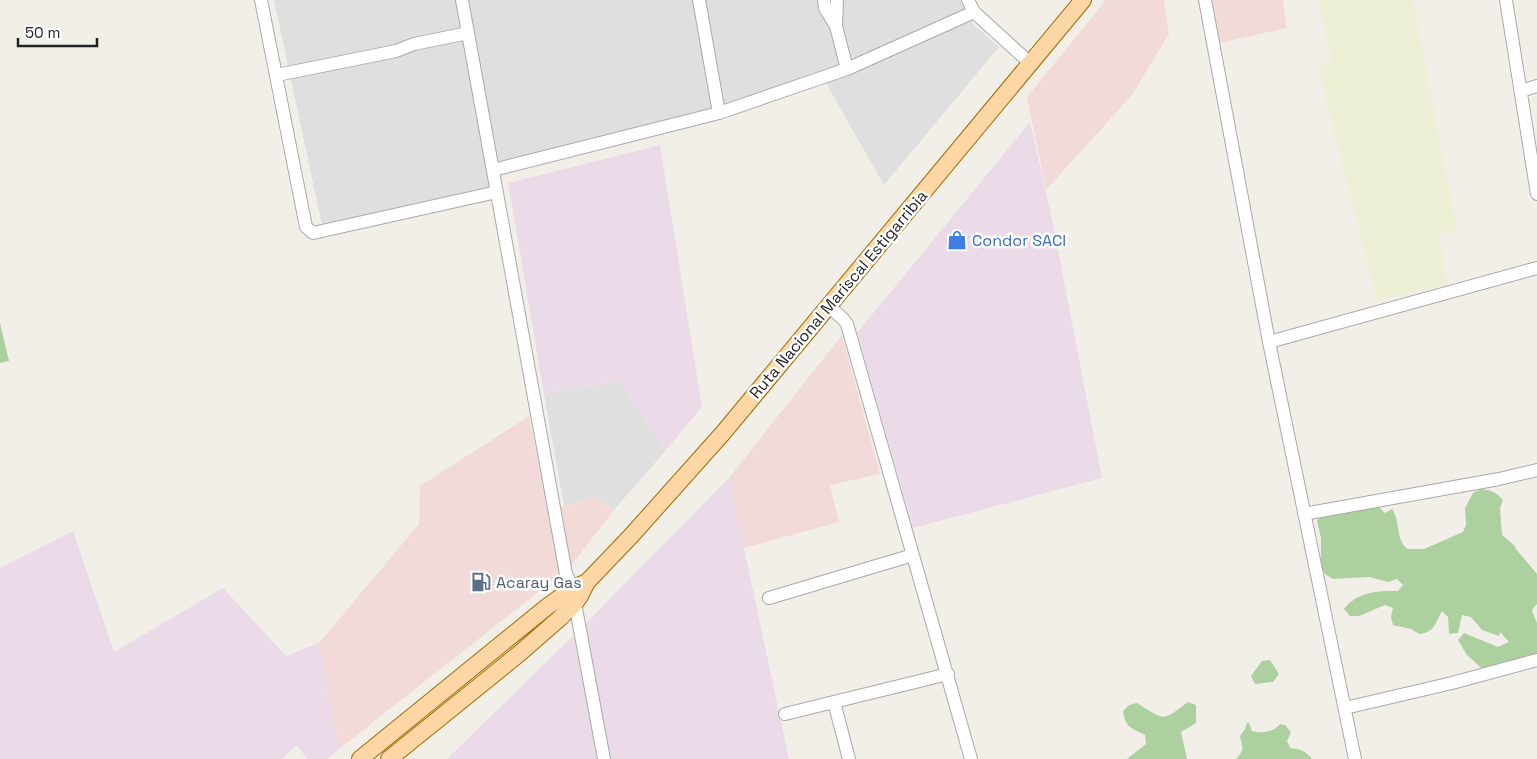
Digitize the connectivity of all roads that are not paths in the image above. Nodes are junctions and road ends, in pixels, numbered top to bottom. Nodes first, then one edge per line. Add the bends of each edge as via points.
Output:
1 (261, 0) edge
2 (462, 0) edge
3 (699, 0) edge
4 (824, 0) edge
5 (837, 0) edge
6 (968, 0) edge
7 (1083, 0) edge
8 (1506, 0) edge
9 (1207, 1) edge
10 (974, 12) junction
11 (836, 26) junction
12 (468, 33) junction
13 (1030, 63) junction
14 (847, 69) junction
15 (277, 75) junction
16 (1537, 86) edge
17 (1521, 91) junction
18 (719, 113) junction
19 (493, 170) junction
20 (497, 192) junction
21 (1537, 194) edge
22 (1537, 268) edge
23 (828, 306) junction
24 (1269, 342) junction
25 (1537, 470) edge
26 (1304, 514) junction
27 (913, 555) junction
28 (578, 591) junction
29 (769, 598) dead end
30 (1537, 660) edge
31 (948, 674) junction
32 (834, 702) junction
33 (1345, 708) junction
34 (785, 714) dead end
35 (432, 725) junction
36 (362, 758) edge
37 (389, 759) edge
38 (405, 759) edge
39 (604, 759) edge
40 (849, 759) edge
41 (971, 759) edge
42 (1355, 759) edge

1 - 15 street
2 - 12 street
3 - 18 street
4 - 11 street
5 - 11 street
6 - 10 street
7 - 13 main road, Ruta Nacional Mariscal Estigarribia
8 - 17 street
9 - 24 street
10 - 13 street
10 - 14 street
11 - 14 street
12 - 15 street
12 - 19 street
13 - 23 main road, Ruta Nacional Mariscal Estigarribia
14 - 18 street
15 - 20 street via 306,227 313,233
16 - 17 street
17 - 21 street
18 - 19 street
19 - 20 street
20 - 28 street via 566,574
22 - 24 street
23 - 27 street via 847,324
23 - 28 main road, Ruta Nacional Mariscal Estigarribia via 723,432
24 - 26 street
25 - 26 street
26 - 33 street
27 - 29 street
27 - 31 street
28 - 35 main road, Ruta Nacional Mariscal Estigarribia via 560,618
28 - 36 main road, Ruta Nacional Mariscal Estigarribia via 548,606
28 - 39 street
30 - 33 street
31 - 32 street
31 - 41 street
32 - 34 street
32 - 40 street
33 - 42 street
35 - 37 main road, Ruta Nacional Mariscal Estigarribia
35 - 38 main road via 418,737

